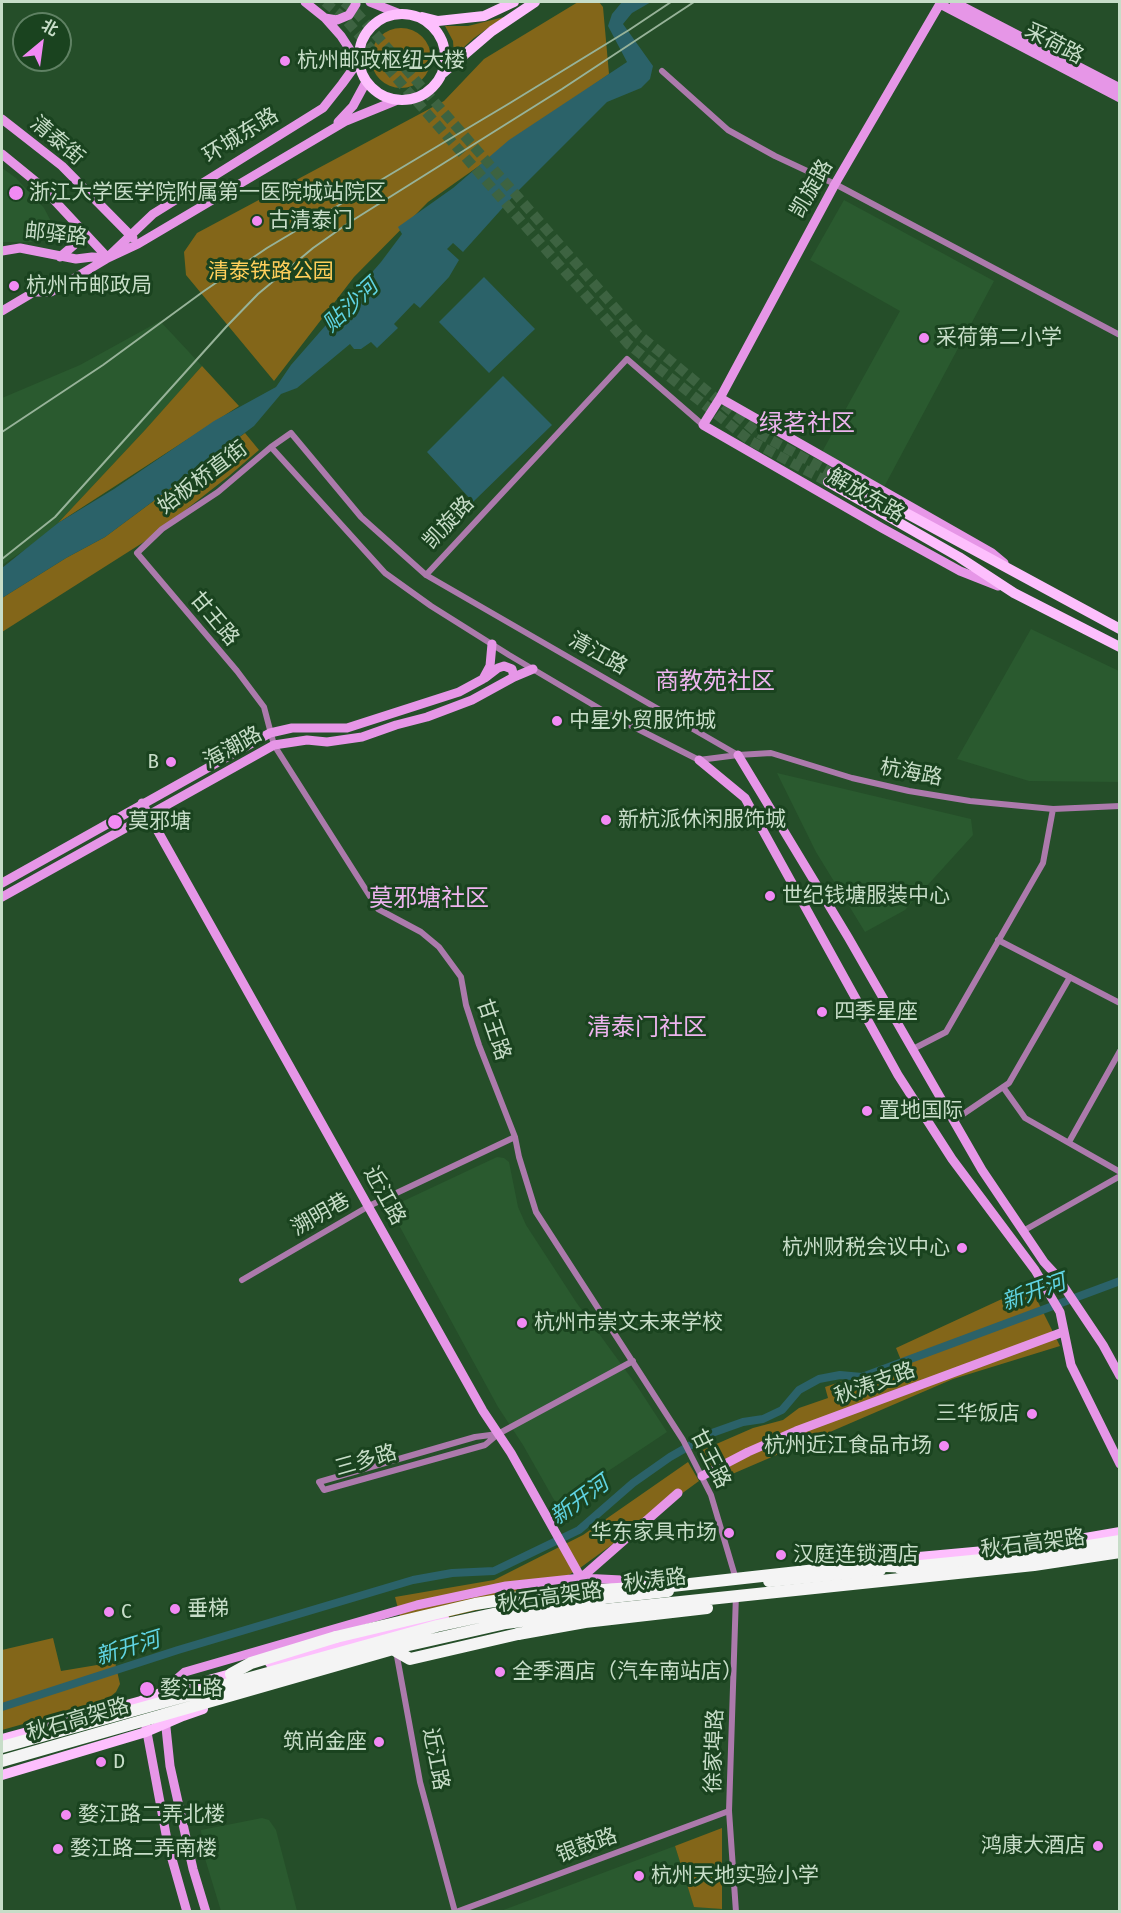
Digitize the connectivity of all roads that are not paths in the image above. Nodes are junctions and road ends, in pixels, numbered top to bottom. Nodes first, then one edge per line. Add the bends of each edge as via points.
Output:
1 (305, 2) edge
2 (355, 2) edge
3 (370, 2) edge
4 (514, 2) edge
5 (954, 2) edge
6 (940, 3) edge
7 (531, 4) edge
8 (399, 14) junction
9 (414, 16) junction
10 (325, 18) junction
11 (358, 62) junction
12 (662, 71) dead end
13 (442, 74) junction
14 (366, 82) junction
15 (1119, 88) edge
16 (1119, 98) edge
17 (395, 100) junction
18 (2, 119) edge
19 (325, 134) junction
20 (2, 154) edge
21 (835, 184) junction
22 (83, 231) junction
23 (130, 235) junction
24 (138, 244) junction
25 (2, 251) edge
26 (60, 257) junction
27 (108, 258) junction
28 (2, 311) edge
29 (1119, 335) edge
30 (720, 398) junction
31 (704, 424) junction
32 (291, 433) joint
33 (271, 447) junction
34 (137, 553) joint
35 (426, 575) junction
36 (1022, 578) junction
37 (1014, 592) junction
38 (1119, 629) edge
39 (492, 644) junction
40 (1119, 647) edge
41 (533, 669) junction
42 (514, 677) junction
43 (483, 679) junction
44 (270, 733) junction
45 (274, 745) junction
46 (738, 755) junction
47 (699, 760) junction
48 (142, 803) junction
49 (1119, 806) edge
50 (1053, 809) junction
51 (149, 816) junction
52 (2, 883) edge
53 (2, 897) edge
54 (998, 940) junction
55 (1070, 977) junction
56 (1119, 1003) edge
57 (913, 1049) junction
58 (1119, 1051) edge
59 (1003, 1087) junction
60 (953, 1120) junction
61 (515, 1137) junction
62 (1069, 1142) junction
63 (1119, 1174) edge
64 (369, 1206) junction
65 (1023, 1231) junction
66 (242, 1280) dead end
67 (1063, 1332) junction
68 (633, 1361) junction
69 (1119, 1376) edge
70 (498, 1434) junction
71 (1119, 1464) edge
72 (702, 1476) junction
73 (678, 1493) dead end
74 (1119, 1532) edge
75 (1119, 1542) edge
76 (1119, 1553) edge
77 (911, 1567) junction
78 (975, 1571) junction
79 (735, 1576) junction
80 (581, 1578) junction
81 (674, 1582) junction
82 (736, 1591) junction
83 (582, 1593) junction
84 (585, 1609) junction
85 (390, 1612) junction
86 (393, 1630) junction
87 (396, 1652) junction
88 (231, 1674) junction
89 (161, 1693) junction
90 (141, 1701) junction
91 (166, 1723) junction
92 (146, 1732) junction
93 (2, 1739) edge
94 (2, 1747) edge
95 (2, 1761) edge
96 (2, 1775) edge
97 (729, 1811) junction
98 (187, 1911) edge
99 (206, 1911) edge
100 (455, 1911) edge
101 (736, 1911) edge

1 - 10 main road
2 - 10 main road via 349,15 337,20
3 - 8 main road
4 - 9 main road via 484,16 438,21
5 - 15 main road, 采荷路
6 - 16 main road, 采荷路
6 - 21 main road, 凯旋路
7 - 13 main road
8 - 9 main road
8 - 11 main road via 373,24 362,41
9 - 13 main road via 437,32 445,59
10 - 11 main road
11 - 14 main road
11 - 23 main road, 环城东路 via 323,108 153,213
12 - 21 street via 728,130
13 - 17 main road via 430,91 420,97
14 - 17 main road via 374,91
14 - 19 main road via 353,106
17 - 19 main road
18 - 23 main road, 清泰街 via 62,165
19 - 24 main road, 环城东路
20 - 22 main road via 40,185
21 - 29 street
21 - 30 main road, 凯旋路
22 - 26 main road
22 - 27 main road
23 - 24 main road, 清泰街
23 - 27 main road, 环城东路
24 - 27 main road, 环城东路
25 - 26 main road, 邮驿路 via 20,248
26 - 27 main road, 邮驿路
27 - 28 main road, 环城东路 via 51,292 34,292
30 - 31 main road, 凯旋路
30 - 36 main road, 解放东路 via 992,553
31 - 35 street, 凯旋路 via 627,359
31 - 37 main road, 解放东路 via 960,571
32 - 33 street, 始板桥直街
32 - 35 street, 清江路 via 361,517
33 - 34 street, 始板桥直街 via 218,492 162,529
33 - 39 street via 385,573
34 - 44 street, 甘王路 via 264,707
35 - 46 street, 清江路
36 - 37 main road, 解放东路 via 830,478
36 - 38 main road, 解放东路
37 - 40 main road, 解放东路
39 - 41 street
39 - 43 main road via 490,666
41 - 42 main road, 海潮路
41 - 47 street via 612,716
42 - 43 main road, 海潮路 via 512,669 504,666
42 - 45 main road, 海潮路 via 472,700 362,737
43 - 44 main road, 海潮路 via 459,692 347,728 292,728
44 - 45 street, 甘王路
44 - 48 main road, 海潮路
45 - 51 main road, 海潮路
45 - 61 street, 甘王路 via 378,909 421,932 439,947 461,977 479,1045
46 - 47 street, 杭海路
46 - 50 street, 杭海路 via 771,753 909,791
46 - 57 main road, 清江路
47 - 67 main road via 745,798 898,1075 952,1159 1035,1270 1060,1312
48 - 51 main road, 近江路
48 - 52 main road, 海潮路
49 - 50 street, 杭海路
50 - 54 street via 1043,862
51 - 53 main road, 海潮路
51 - 64 main road, 近江路
54 - 55 street
54 - 57 street via 946,1032
55 - 56 street
55 - 59 street via 1010,1083
57 - 60 main road, 清江路
58 - 62 street
59 - 60 street
59 - 62 street via 1025,1118
60 - 65 main road, 清江路
61 - 64 street, 溯明巷
61 - 68 street, 甘王路 via 536,1212
62 - 63 street
63 - 65 street
64 - 66 street, 溯明巷
64 - 70 main road, 近江路
65 - 69 main road, 清江路 via 1077,1305
67 - 71 main road via 1071,1365
67 - 72 main road, 秋涛支路 via 796,1431
68 - 70 street, 三多路
68 - 72 street, 甘王路
70 - 70 street, 三多路 via 474,1437 319,1482 324,1490 485,1445
70 - 80 main road, 近江路
72 - 79 street, 甘王路
73 - 80 main road
74 - 79 main road, 秋涛路 via 1039,1546
75 - 77 highway, 秋石高架路
76 - 78 highway, 秋石高架路, bridge
76 - 82 main road, 秋涛路 via 1028,1569 909,1574
77 - 88 highway, bridge via 861,1565 672,1586 545,1593 475,1604 336,1637 251,1663
77 - 94 highway, 秋石高架路, bridge via 603,1598 477,1617
78 - 87 highway, bridge via 942,1579 585,1622 410,1659
78 - 95 highway, 秋石高架路, bridge via 506,1623 368,1656
79 - 81 main road, 秋涛路
80 - 81 main road
80 - 83 main road, 近江路
80 - 85 main road via 506,1586
81 - 83 main road, 秋涛路
82 - 84 main road, 秋涛路
82 - 97 street, 徐家埠路
83 - 84 main road, 近江路
83 - 86 main road, 秋涛路 via 501,1605
84 - 87 main road, 秋涛路 via 452,1633
85 - 86 street, 近江路
85 - 89 main road via 185,1672
86 - 87 street, 近江路
86 - 88 main road, 秋涛路
87 - 91 main road, 秋涛路
87 - 100 street, 近江路 via 420,1782
88 - 89 main road, 秋涛路
89 - 90 main road, 秋涛路
89 - 91 main road
90 - 92 main road
90 - 93 main road, 秋涛路
91 - 92 main road, 秋涛路
91 - 99 main road via 170,1766
92 - 96 main road, 秋涛路
92 - 98 main road via 168,1845
97 - 100 street, 银鼓路
97 - 101 street, 徐家埠路

